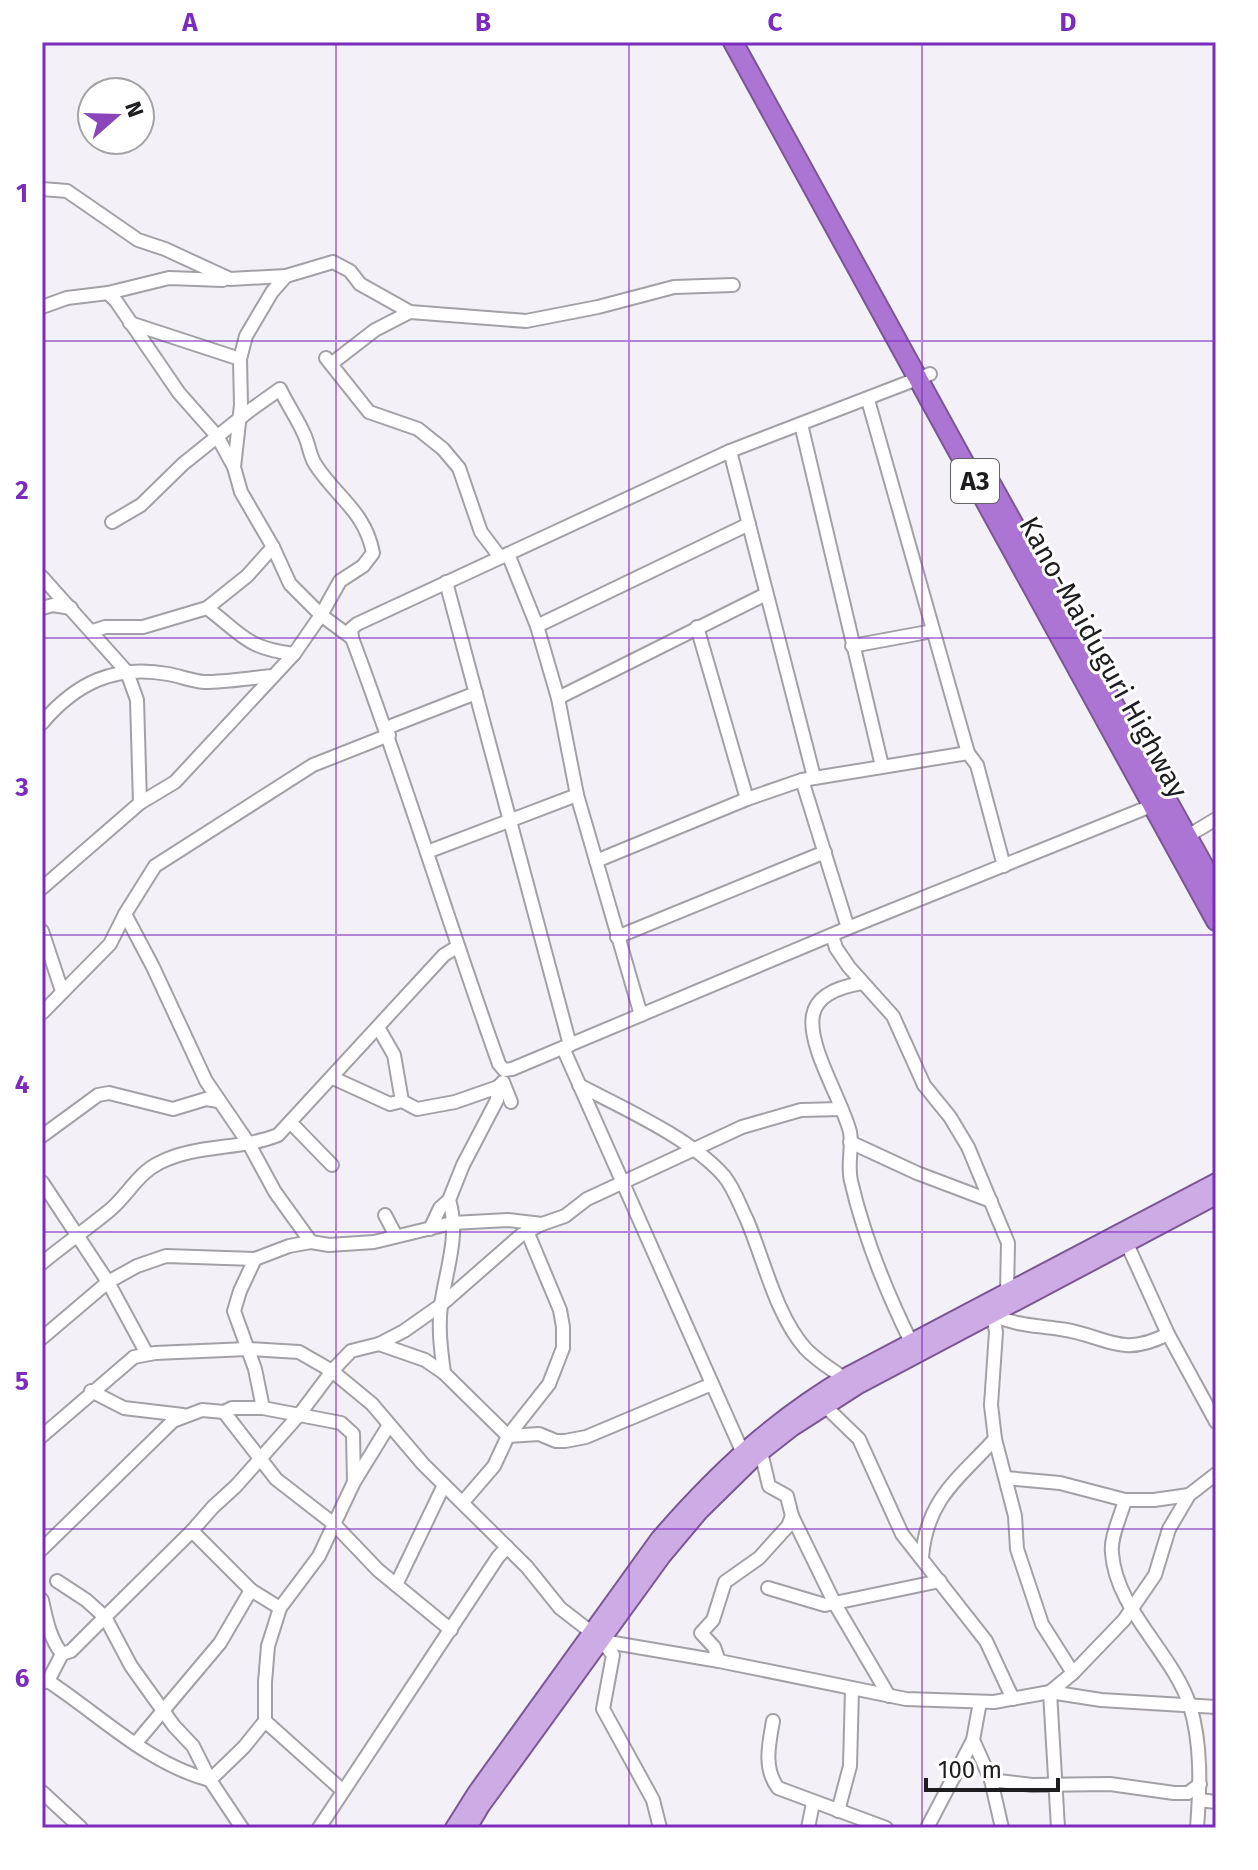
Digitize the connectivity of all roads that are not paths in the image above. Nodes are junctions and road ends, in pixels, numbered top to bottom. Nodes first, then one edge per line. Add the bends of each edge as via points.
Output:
1 (733, 42) edge
2 (746, 42) edge
3 (42, 189) edge
4 (286, 276) junction
5 (230, 279) junction
6 (733, 285) dead end
7 (108, 293) junction
8 (42, 307) edge
9 (410, 312) junction
10 (130, 323) junction
11 (240, 359) junction
12 (925, 376) junction
13 (868, 400) junction
14 (239, 420) junction
15 (801, 424) junction
16 (217, 436) junction
17 (730, 451) junction
18 (234, 467) junction
19 (112, 522) dead end
20 (749, 524) junction
21 (273, 547) junction
22 (504, 555) junction
23 (42, 577) edge
24 (446, 582) junction
25 (766, 594) junction
26 (42, 608) edge
27 (71, 608) junction
28 (207, 608) junction
29 (321, 615) junction
30 (537, 626) junction
31 (697, 627) junction
32 (93, 631) junction
33 (933, 631) junction
34 (352, 638) junction
35 (852, 646) junction
36 (294, 654) junction
37 (127, 672) junction
38 (272, 676) junction
39 (476, 693) junction
40 (558, 698) junction
41 (42, 723) edge
42 (387, 732) junction
43 (968, 753) junction
44 (882, 766) junction
45 (808, 779) junction
46 (577, 795) junction
47 (747, 799) junction
48 (1160, 802) junction
49 (140, 803) junction
50 (509, 819) junction
51 (1216, 819) edge
52 (1186, 837) junction
53 (427, 852) junction
54 (825, 852) junction
55 (596, 861) junction
56 (1004, 866) junction
57 (43, 888) edge
58 (1216, 888) edge
59 (125, 914) junction
60 (1216, 921) edge
61 (848, 928) junction
62 (42, 931) edge
63 (832, 935) junction
64 (617, 937) junction
65 (457, 947) junction
66 (862, 983) junction
67 (62, 991) junction
68 (42, 1013) edge
69 (641, 1015) junction
70 (379, 1029) junction
71 (567, 1046) junction
72 (333, 1078) junction
73 (579, 1085) junction
74 (498, 1087) junction
75 (218, 1101) junction
76 (402, 1101) junction
77 (511, 1102) dead end
78 (841, 1109) junction
79 (291, 1123) junction
80 (42, 1136) edge
81 (850, 1142) junction
82 (249, 1144) junction
83 (694, 1151) junction
84 (332, 1165) dead end
85 (42, 1182) edge
86 (1216, 1182) edge
87 (622, 1183) junction
88 (1216, 1196) edge
89 (449, 1200) junction
90 (991, 1201) junction
91 (385, 1215) dead end
92 (452, 1223) junction
93 (542, 1224) junction
94 (430, 1229) junction
95 (527, 1231) junction
96 (77, 1235) junction
97 (396, 1236) junction
98 (311, 1242) junction
99 (1127, 1244) junction
100 (255, 1259) junction
101 (42, 1263) edge
102 (108, 1282) junction
103 (1007, 1292) junction
104 (441, 1305) junction
105 (993, 1315) junction
106 (1168, 1334) junction
107 (42, 1338) edge
108 (911, 1342) junction
109 (379, 1344) junction
110 (248, 1349) junction
111 (147, 1354) junction
112 (332, 1371) junction
113 (444, 1373) junction
114 (844, 1378) junction
115 (712, 1384) junction
116 (91, 1391) junction
117 (824, 1405) junction
118 (263, 1408) junction
119 (224, 1412) junction
120 (299, 1415) junction
121 (186, 1416) junction
122 (1216, 1422) edge
123 (389, 1425) junction
124 (42, 1436) edge
125 (508, 1436) junction
126 (995, 1439) junction
127 (742, 1451) junction
128 (761, 1452) junction
129 (260, 1458) junction
130 (1216, 1474) edge
131 (1006, 1478) junction
132 (354, 1482) junction
133 (444, 1485) junction
134 (1189, 1495) junction
135 (1125, 1500) junction
136 (463, 1502) junction
137 (792, 1516) junction
138 (334, 1524) junction
139 (192, 1531) junction
140 (507, 1547) junction
141 (42, 1549) edge
142 (922, 1557) junction
143 (57, 1581) dead end
144 (940, 1581) junction
145 (396, 1585) junction
146 (768, 1588) dead end
147 (251, 1590) junction
148 (42, 1600) edge
149 (835, 1604) junction
150 (280, 1608) junction
151 (1132, 1609) junction
152 (105, 1617) junction
153 (451, 1630) junction
154 (596, 1637) junction
155 (62, 1654) junction
156 (719, 1661) junction
157 (1073, 1673) junction
158 (45, 1682) edge
159 (852, 1689) junction
160 (1050, 1692) junction
161 (889, 1696) junction
162 (1013, 1699) junction
163 (980, 1702) junction
164 (1189, 1704) junction
165 (1216, 1707) edge
166 (164, 1710) junction
167 (265, 1721) junction
168 (773, 1721) dead end
169 (973, 1740) junction
170 (135, 1744) junction
171 (210, 1780) junction
172 (991, 1780) junction
173 (1055, 1783) junction
174 (1200, 1784) junction
175 (342, 1790) junction
176 (42, 1792) edge
177 (1199, 1800) junction
178 (1216, 1802) edge
179 (813, 1803) junction
180 (838, 1811) junction
181 (81, 1828) edge
182 (242, 1828) edge
183 (319, 1828) edge
184 (454, 1828) edge
185 (468, 1828) edge
186 (660, 1828) edge
187 (808, 1828) edge
188 (886, 1828) edge
189 (927, 1828) edge
190 (1002, 1828) edge
191 (1058, 1828) edge
192 (1197, 1828) edge

1 - 12 highway, Kano-Maiduguri Highway / A3
2 - 12 highway, Kano-Maiduguri Highway / A3
3 - 5 street via 67,191 138,240
4 - 5 street
4 - 9 street via 333,262
4 - 11 street via 246,336
5 - 7 street via 169,278
6 - 9 street via 674,287 526,321
7 - 8 street
7 - 10 street
9 - 22 street via 328,361 369,412 418,429 451,458 467,486 481,532
10 - 11 street
10 - 16 street
11 - 14 street
12 - 13 street
12 - 48 highway, Kano-Maiduguri Highway / A3
13 - 15 street
13 - 33 street
14 - 16 street
14 - 18 street
14 - 29 street via 280,389 316,465 369,532 373,553 340,581
15 - 17 street
15 - 35 street
16 - 18 street
16 - 19 street via 141,505
17 - 20 street
17 - 22 street
18 - 21 street via 241,492
20 - 25 street
20 - 30 street
21 - 28 street
21 - 29 street via 290,584
22 - 24 street
22 - 30 street
23 - 27 street
24 - 34 street via 357,624
24 - 39 street
25 - 31 street
25 - 45 street
26 - 27 street
27 - 32 street
28 - 32 street via 143,627
28 - 36 street via 243,639
29 - 34 street
29 - 36 street
30 - 40 street
31 - 40 street
31 - 47 street
32 - 37 street
33 - 35 street
33 - 43 street
34 - 42 street
35 - 44 street
36 - 38 street
37 - 38 street via 166,673 202,682
37 - 41 street via 92,680
37 - 49 street via 137,700
38 - 49 street via 175,782
39 - 42 street
39 - 50 street
40 - 46 street
42 - 53 street
42 - 59 street via 313,765 155,866
43 - 44 street
43 - 56 street via 977,765
44 - 45 street
45 - 47 street
45 - 54 street
46 - 50 street
46 - 55 street
47 - 55 street
48 - 52 highway, Kano-Maiduguri Highway / A3
48 - 56 street
48 - 60 highway, Kano-Maiduguri Highway / A3
49 - 57 street
50 - 53 street
50 - 71 street
51 - 52 street
52 - 58 highway, Kano-Maiduguri Highway / A3
53 - 65 street
54 - 61 street
54 - 64 street
55 - 64 street
56 - 61 street
59 - 67 street via 104,952
59 - 75 street
61 - 63 street
62 - 67 street
63 - 66 street via 841,957
63 - 69 street
64 - 69 street
65 - 70 street
65 - 71 street via 504,1070
66 - 78 street via 832,992 813,1014 819,1052
66 - 90 street via 897,1021 924,1085 958,1129
67 - 68 street
69 - 71 street
70 - 72 street
70 - 76 street via 394,1055
71 - 73 street
72 - 76 street via 390,1104
72 - 79 street
73 - 83 street
73 - 87 street
74 - 76 street via 417,1109
74 - 77 street via 503,1082
74 - 89 street via 497,1100
75 - 80 street via 206,1099 173,1109 98,1095
75 - 82 street
78 - 81 street
78 - 83 street via 801,1110 742,1127
79 - 82 street via 278,1135
79 - 84 street
81 - 90 street
81 - 108 street via 851,1181 883,1284
82 - 96 street via 156,1164 112,1209
82 - 98 street
83 - 87 street
83 - 114 street via 730,1185 798,1338
85 - 96 street
86 - 103 main road
87 - 93 street
87 - 115 street
88 - 99 main road
89 - 92 street
89 - 94 street
90 - 103 street via 1009,1251
91 - 97 street
92 - 93 street
92 - 94 street
92 - 104 street
93 - 95 street
94 - 97 street
95 - 104 street
95 - 125 street via 560,1310 563,1348 549,1384
96 - 101 street
96 - 102 street
97 - 98 street via 374,1242
98 - 100 street
99 - 105 main road
99 - 106 street
100 - 102 street via 166,1256
100 - 110 street via 234,1311
102 - 107 street
102 - 111 street
103 - 108 main road
104 - 109 street
104 - 113 street
105 - 106 street via 1114,1344 1135,1346
105 - 117 main road
105 - 126 street
106 - 122 street
108 - 114 main road
109 - 112 street via 351,1351
109 - 113 street via 425,1360
110 - 111 street
110 - 112 street via 299,1352
110 - 118 street
111 - 116 street via 134,1357
112 - 120 street
112 - 123 street
113 - 125 street
114 - 127 main road
115 - 125 street via 586,1437 556,1441 539,1434
115 - 127 street
116 - 121 street via 124,1408
116 - 124 street
117 - 128 main road
117 - 142 street via 859,1439 899,1528
118 - 119 street
118 - 120 street
119 - 121 street via 202,1410
119 - 129 street
120 - 129 street
120 - 132 street via 341,1423 353,1434
121 - 141 street via 149,1442
123 - 132 street
123 - 133 street
125 - 136 street via 494,1466
126 - 131 street
126 - 142 street via 943,1495 926,1527
127 - 154 main road via 659,1539
128 - 137 street via 769,1486 787,1496
128 - 154 main road via 727,1482
129 - 138 street via 276,1479
129 - 139 street
130 - 134 street
131 - 135 street via 1060,1483
131 - 157 street via 1023,1575 1042,1624
132 - 138 street
133 - 136 street
133 - 145 street
134 - 135 street
134 - 151 street via 1169,1529 1158,1570
135 - 151 street via 1111,1550
136 - 140 street
137 - 149 street
137 - 156 street via 759,1558 725,1582 713,1620 701,1633
138 - 145 street
138 - 150 street via 319,1556
139 - 147 street
139 - 152 street
140 - 153 street
140 - 154 street via 560,1608
142 - 144 street
143 - 152 street
144 - 149 street
144 - 162 street via 991,1648
145 - 153 street
146 - 149 street
147 - 150 street
147 - 166 street via 220,1643
148 - 155 street
149 - 161 street
150 - 167 street via 268,1646
151 - 157 street
151 - 164 street
152 - 155 street
152 - 166 street via 131,1666
153 - 175 street
154 - 156 street
154 - 184 main road
154 - 185 main road
154 - 186 street via 613,1655 603,1701 606,1719 653,1800
155 - 158 street
156 - 159 street
157 - 160 street
158 - 170 street
159 - 161 street
159 - 180 street via 850,1766
160 - 162 street
160 - 164 street
160 - 173 street
161 - 163 street
162 - 163 street
163 - 169 street
164 - 165 street
164 - 174 street
166 - 170 street
166 - 171 street via 193,1746
167 - 171 street
167 - 175 street
168 - 179 street via 767,1751 773,1782
169 - 172 street
169 - 189 street
170 - 171 street
171 - 182 street
172 - 173 street
172 - 190 street
173 - 174 street via 1174,1793 1188,1793
173 - 191 street
174 - 177 street
175 - 183 street
176 - 181 street
177 - 178 street
177 - 192 street
179 - 180 street
179 - 187 street
180 - 188 street

